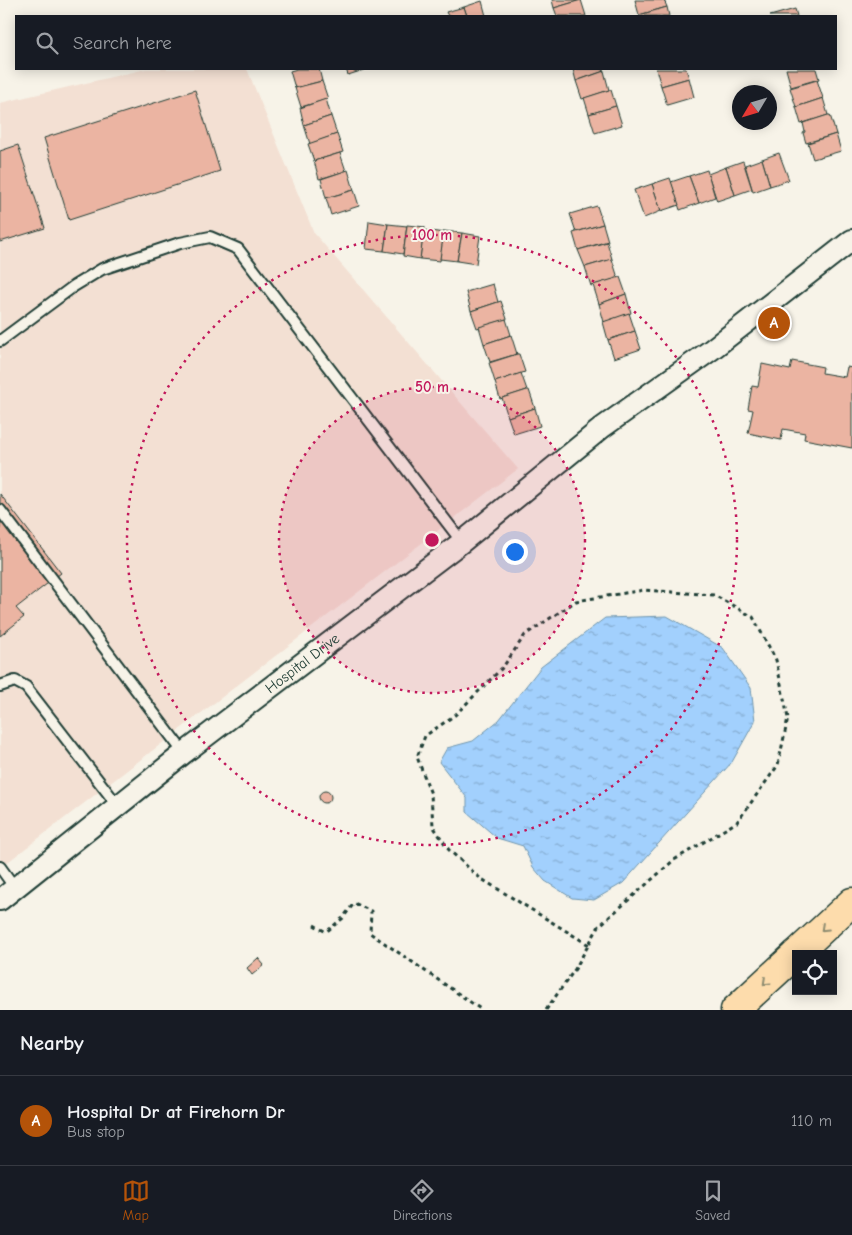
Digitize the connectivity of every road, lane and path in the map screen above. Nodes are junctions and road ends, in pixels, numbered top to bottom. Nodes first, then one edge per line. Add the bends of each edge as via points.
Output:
1 (852, 240) edge
2 (0, 341) edge
3 (0, 510) edge
4 (462, 542) junction
5 (0, 686) edge
6 (184, 753) junction
7 (118, 806) junction
8 (0, 867) edge
9 (8, 894) edge
10 (852, 902) edge
11 (314, 925) dead end
12 (589, 945) junction
13 (800, 950) edge
14 (792, 958) edge
15 (482, 1010) edge
16 (546, 1010) edge
17 (735, 1010) edge

1 - 4 street, Hospital Drive via 711,350 602,427
2 - 4 lane via 102,269 210,237 238,249
3 - 6 lane
4 - 6 street, Hospital Drive
5 - 7 lane via 15,681 26,687
6 - 7 street, Hospital Drive
7 - 9 street, Hospital Drive
8 - 9 lane
10 -> 13 highway
11 - 15 path via 326,932 343,918 354,903 371,911 370,933
12 - 12 path via 599,926 674,860 737,822 778,765 788,718 776,660 753,617 714,595 644,590 576,601 525,635 502,667 455,715 425,736 417,758 431,794 433,826 449,850 480,878
12 - 16 path
14 -> 17 highway

